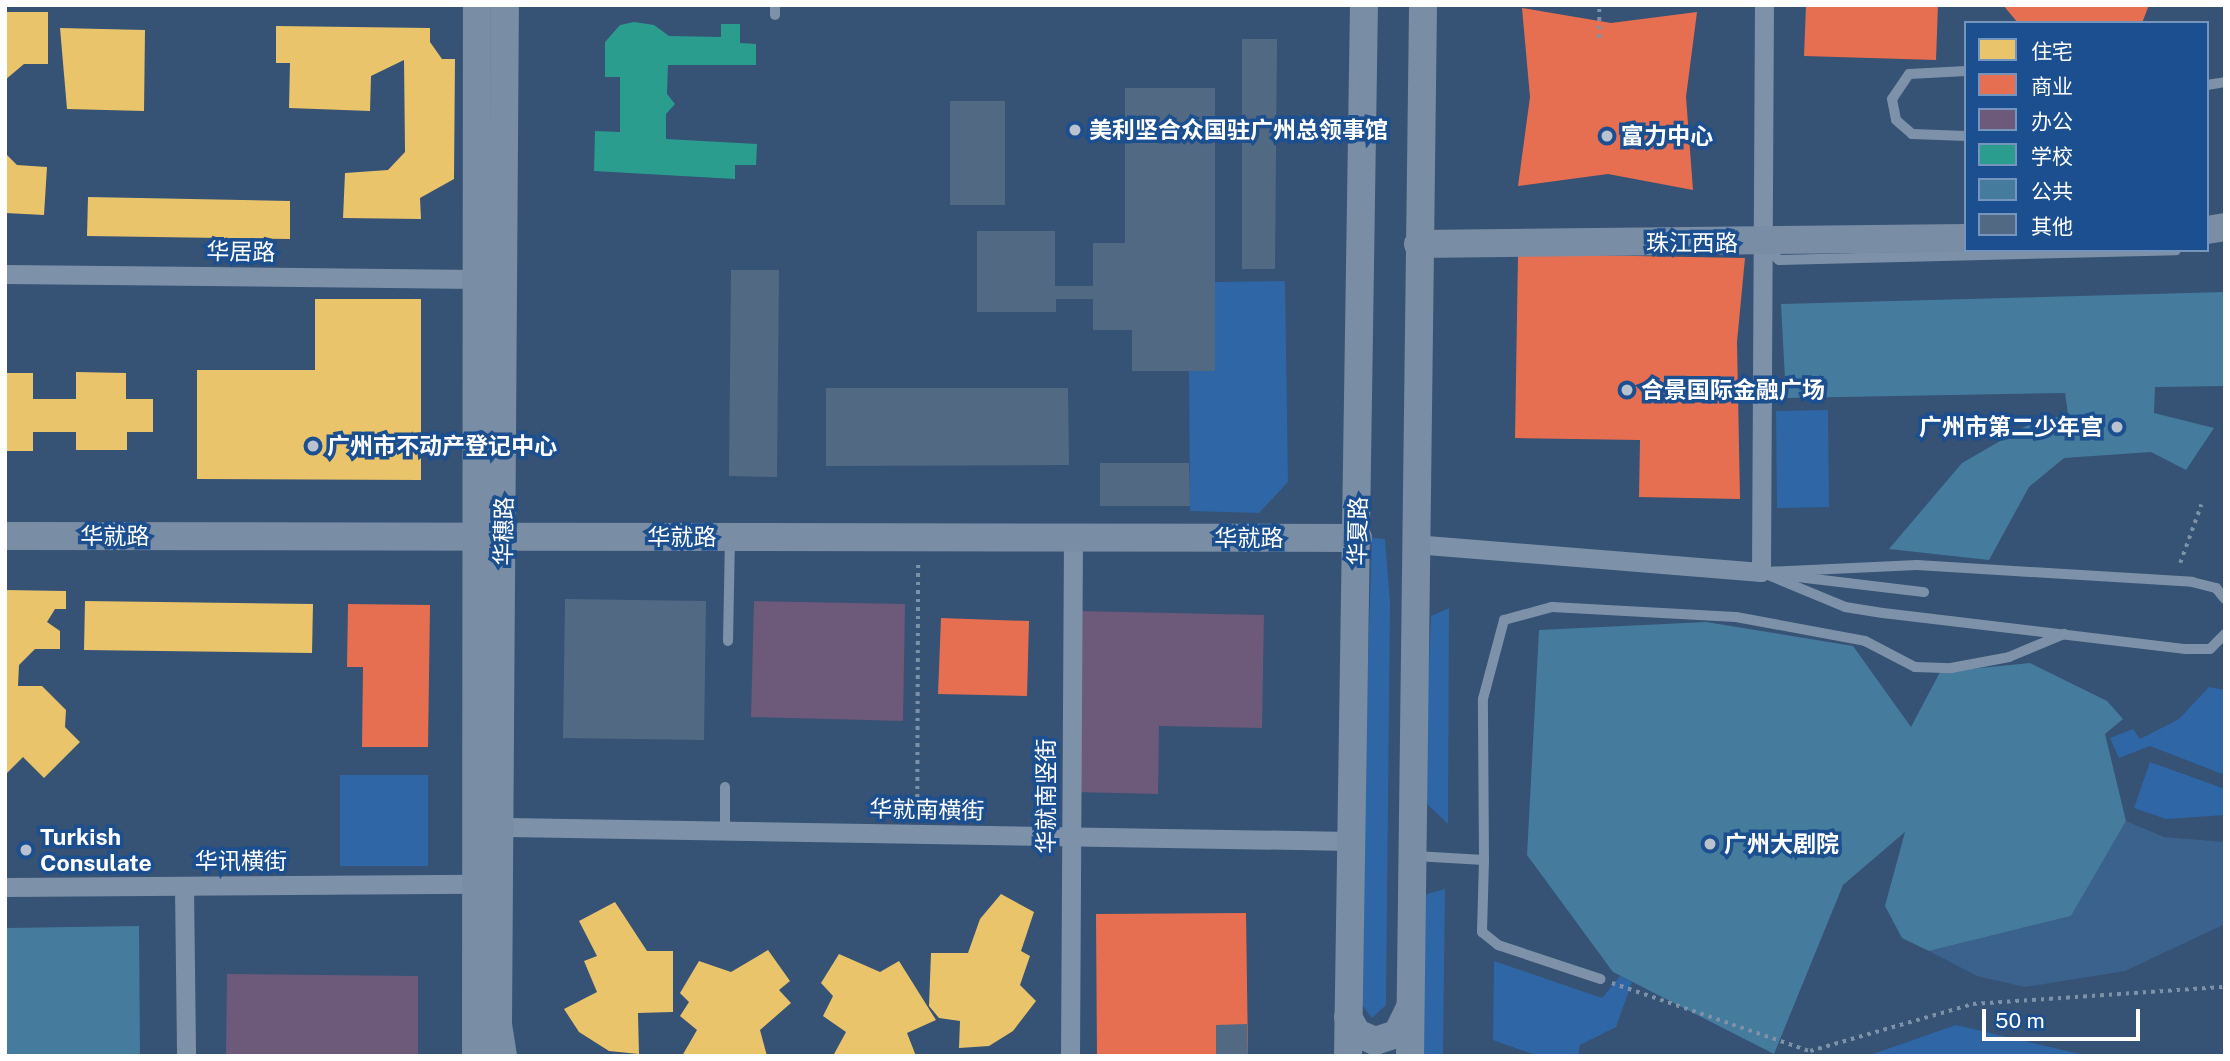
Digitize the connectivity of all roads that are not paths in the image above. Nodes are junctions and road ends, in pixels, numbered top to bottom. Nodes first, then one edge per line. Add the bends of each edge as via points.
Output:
1 (477, 5) edge
2 (505, 5) edge
3 (1364, 5) edge
4 (1423, 5) edge
5 (1764, 5) edge
6 (1964, 71) edge
7 (1964, 136) edge
8 (1964, 238) edge
9 (1760, 243) junction
10 (1418, 244) junction
11 (2097, 252) edge
12 (5, 274) edge
13 (477, 279) junction
14 (5, 536) edge
15 (476, 537) junction
16 (504, 537) junction
17 (730, 537) junction
18 (1073, 537) junction
19 (1358, 538) junction
20 (1414, 544) junction
21 (1761, 572) junction
22 (1924, 592) dead end
23 (2225, 599) edge
24 (2225, 634) edge
25 (2064, 635) junction
26 (728, 641) dead end
27 (725, 787) dead end
28 (500, 827) junction
29 (725, 831) junction
30 (1070, 836) junction
31 (1352, 841) junction
32 (1411, 856) junction
33 (1484, 860) junction
34 (477, 884) junction
35 (184, 886) junction
36 (5, 887) edge
37 (1600, 979) road end
38 (1409, 1009) junction
39 (1348, 1017) junction
40 (186, 1056) edge
41 (476, 1056) edge
42 (503, 1056) edge
43 (1070, 1056) edge
44 (1331, 1056) edge
45 (1348, 1056) edge
46 (1410, 1056) edge

1 - 13 street, 华穗路
2 - 16 street, 华穗路
3 - 19 street, 华夏路
4 - 10 street
5 - 9 street
6 - 7 lane via 1909,74 1892,99 1896,120 1912,134
8 - 9 street, 珠江西路
9 - 10 street, 珠江西路
9 - 11 lane via 1779,260
9 - 21 street
10 - 20 street
12 - 13 street, 华居路
13 - 15 street, 华穗路
14 - 15 street, 华就路
15 - 16 street, 华就路
15 - 34 street, 华穗路
16 - 17 street, 华就路
16 - 28 street, 华穗路
17 - 18 street, 华就路
17 - 26 lane
18 - 19 street, 华就路
18 - 30 street, 华就南竖街
19 - 31 street, 华夏路
20 - 21 street
20 - 32 street
21 - 22 lane
21 - 23 lane via 1917,565 2192,582 2216,588
21 - 25 lane via 1845,607
24 - 25 lane via 2210,649
25 - 33 lane via 2009,657 1951,668 1915,667 1865,641 1735,617 1552,607 1504,620 1483,699
27 - 29 lane
28 - 29 street, 华就南横街
28 - 42 street, 华穗路
29 - 30 street, 华就南横街
30 - 31 street, 华就南横街
30 - 43 street, 华就南竖街
31 - 39 street, 华夏路
32 - 33 lane
32 - 38 street
33 - 37 lane via 1482,932 1498,945
34 - 35 street, 华讯横街
34 - 41 street, 华穗路
35 - 36 street, 华讯横街
35 - 40 street
38 - 39 street via 1397,1034 1375,1041 1357,1033
38 - 46 street
39 - 44 street
39 - 45 street, 华夏路

